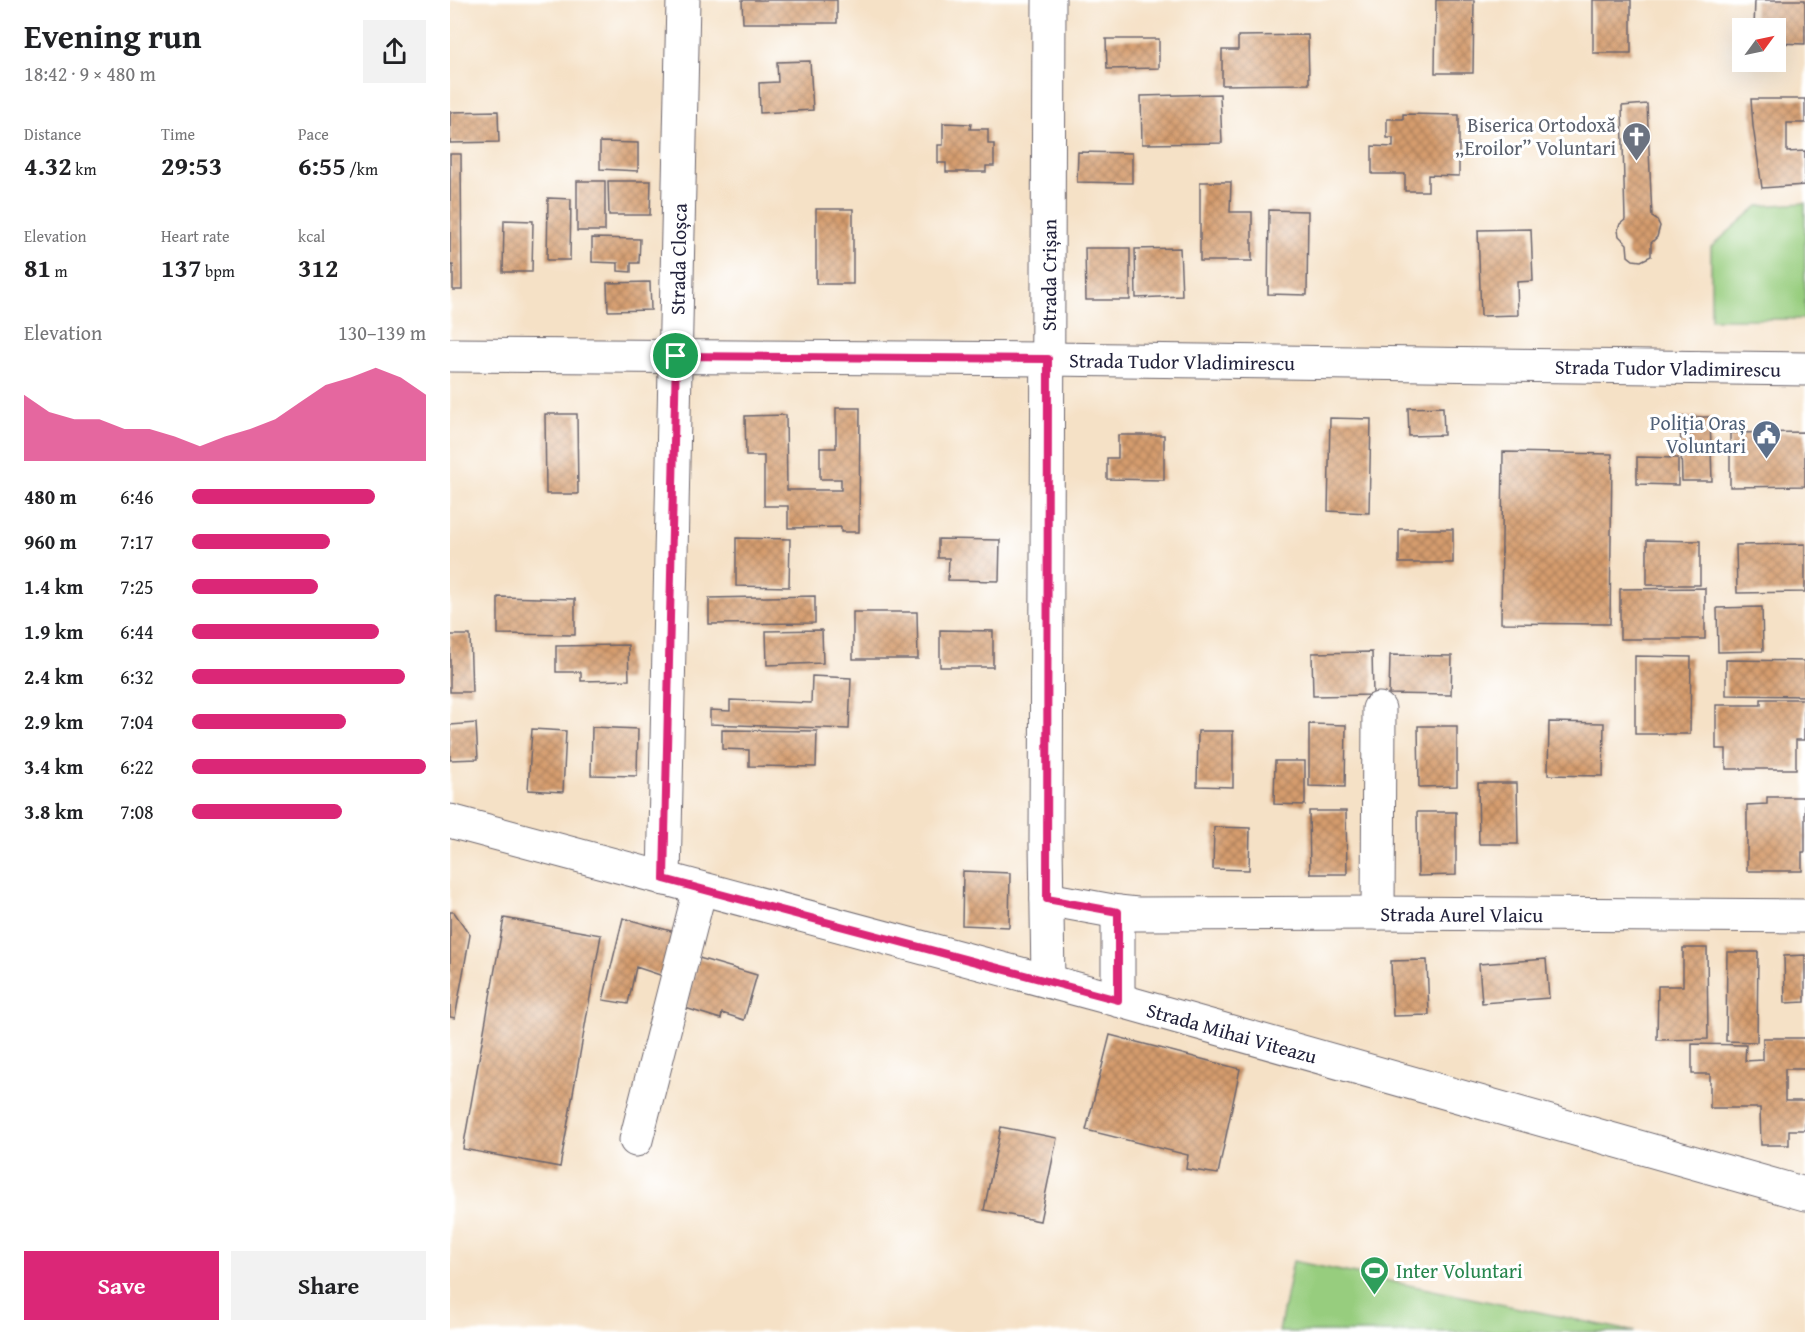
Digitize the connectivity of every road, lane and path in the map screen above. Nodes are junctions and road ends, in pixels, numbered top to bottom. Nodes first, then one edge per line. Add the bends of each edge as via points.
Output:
1 (684, 0) edge
2 (1049, 0) edge
3 (450, 354) edge
4 (676, 356) junction
5 (1048, 359) junction
6 (1805, 369) edge
7 (1379, 710) dead end
8 (450, 821) edge
9 (664, 879) junction
10 (700, 889) junction
11 (1047, 899) junction
12 (1118, 912) junction
13 (1378, 913) junction
14 (1805, 916) edge
15 (1048, 981) junction
16 (1118, 1000) junction
17 (636, 1140) dead end
18 (1805, 1194) edge

1 - 4 street, Strada Cloșca
2 - 5 street, Strada Crișan
3 - 4 street, Strada Tudor Vladimirescu
4 - 5 street, Strada Tudor Vladimirescu
4 - 9 street, Strada Cloșca
5 - 6 street, Strada Tudor Vladimirescu
5 - 11 street, Strada Crișan
7 - 13 street
8 - 9 street, Strada Mihai Viteazu
9 - 10 street, Strada Mihai Viteazu
10 - 15 street, Strada Mihai Viteazu
10 - 17 street
11 - 12 street, Strada Aurel Vlaicu
11 - 15 street, Strada Crișan
12 - 13 street, Strada Aurel Vlaicu
12 - 16 street
13 - 14 street, Strada Aurel Vlaicu
15 - 16 street, Strada Mihai Viteazu
16 - 18 street, Strada Mihai Viteazu

